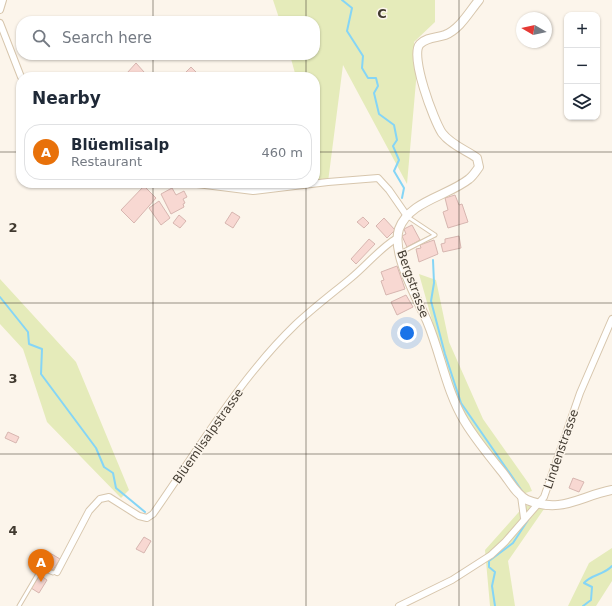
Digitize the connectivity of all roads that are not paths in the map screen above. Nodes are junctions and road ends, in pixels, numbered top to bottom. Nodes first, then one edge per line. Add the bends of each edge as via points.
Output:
1 (3, 0) edge
2 (479, 0) edge
3 (0, 10) edge
4 (0, 23) edge
5 (19, 72) edge
6 (320, 183) edge
7 (223, 188) edge
8 (283, 188) edge
9 (261, 191) joint
10 (407, 216) junction
11 (397, 238) junction
12 (400, 253) junction
13 (612, 319) edge
14 (612, 490) edge
15 (521, 496) junction
16 (539, 503) junction
17 (524, 518) junction
18 (57, 572) joint
19 (20, 606) edge
20 (399, 606) edge

1 - 3 street
2 - 10 street, Bergstrasse via 458,26 446,35 427,39 419,45 416,54 421,78 442,133 449,141 477,158 479,167 470,179 420,206
4 - 5 street
6 - 10 street via 378,178
7 - 9 street
8 - 9 street
10 - 11 street, Bergstrasse via 402,222
10 - 12 lane via 435,235
11 - 12 street, Bergstrasse
11 - 18 street, Blüemlisalpstrasse via 296,324 267,355 226,407 153,514 147,518 138,516 109,497 100,499 89,511
12 - 15 street, Bergstrasse via 447,383 465,422
13 - 16 street, Lindenstrasse via 580,393 544,496
14 - 16 street via 569,505
15 - 16 street
15 - 17 street
16 - 17 street, Lindenstrasse
17 - 20 street, Lindenstrasse via 491,555 452,580
18 - 19 lane, Blüemlisalpstrasse via 52,573 43,569 39,572

